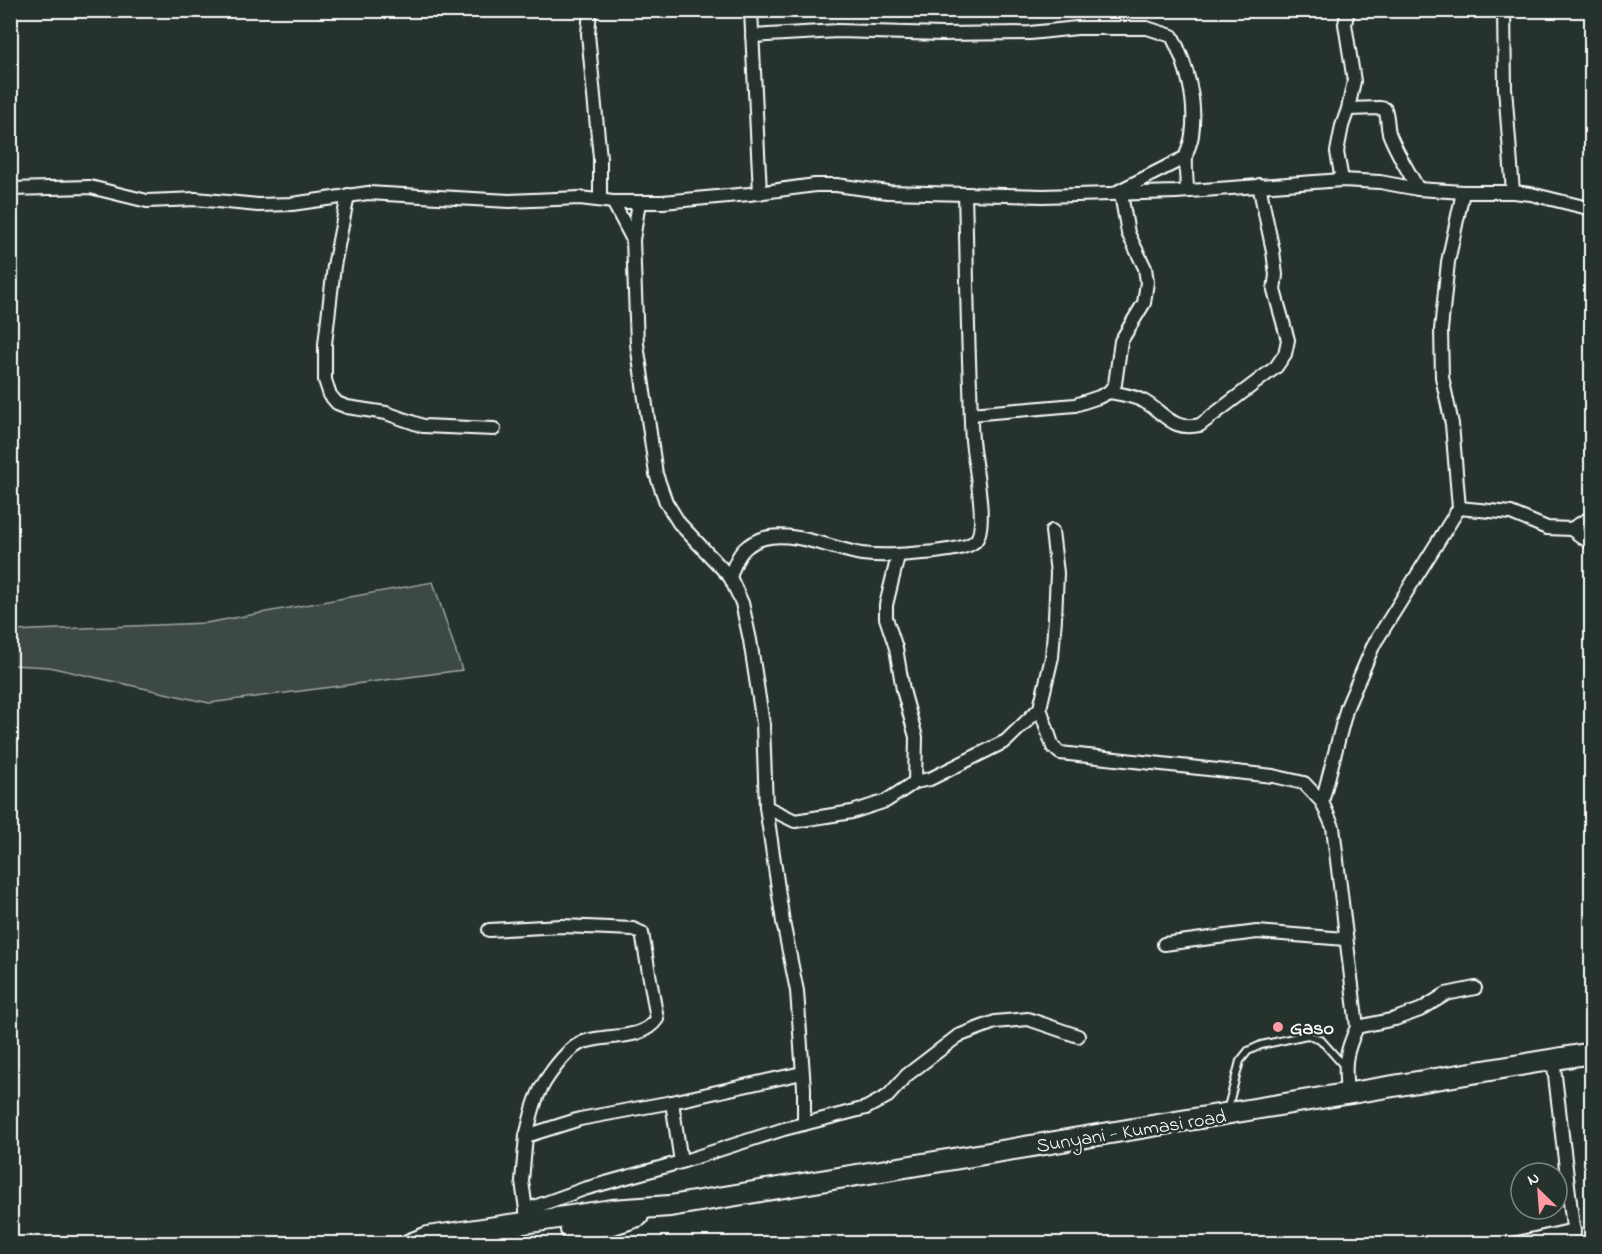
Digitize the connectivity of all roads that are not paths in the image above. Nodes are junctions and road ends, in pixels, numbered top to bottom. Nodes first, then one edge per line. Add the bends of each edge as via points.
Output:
1 (590, 10) edge
2 (751, 10) edge
3 (1348, 10) edge
4 (1504, 10) edge
5 (752, 36) junction
6 (1348, 109) junction
7 (1186, 157) junction
8 (1342, 180) junction
9 (1259, 185) junction
10 (10, 189) edge
11 (1418, 189) junction
12 (1187, 190) junction
13 (1463, 192) junction
14 (1513, 192) junction
15 (760, 193) junction
16 (965, 194) junction
17 (1117, 194) junction
18 (348, 195) junction
19 (600, 199) junction
20 (613, 201) junction
21 (639, 202) junction
22 (1592, 209) edge
23 (633, 240) junction
24 (1108, 392) junction
25 (971, 414) junction
26 (494, 429) dead end
27 (1459, 508) junction
28 (1592, 517) edge
29 (1571, 529) junction
30 (1052, 531) dead end
31 (1592, 544) edge
32 (898, 556) junction
33 (730, 577) junction
34 (1040, 708) junction
35 (915, 782) junction
36 (1322, 802) junction
37 (766, 807) junction
38 (489, 930) dead end
39 (1345, 939) junction
40 (1164, 944) dead end
41 (1475, 988) dead end
42 (1357, 1027) junction
43 (1078, 1036) dead end
44 (1592, 1053) edge
45 (1553, 1059) junction
46 (1344, 1066) junction
47 (802, 1073) junction
48 (1347, 1093) junction
49 (672, 1102) junction
50 (1226, 1115) junction
51 (804, 1124) junction
52 (526, 1136) junction
53 (681, 1162) junction
54 (670, 1206) junction
55 (527, 1217) junction
56 (1574, 1230) junction
57 (410, 1244) edge
58 (482, 1244) edge
59 (1513, 1244) edge
60 (1575, 1244) edge

1 - 19 street via 588,33
2 - 5 street
3 - 6 street via 1345,24 1354,81
4 - 14 street
5 - 7 street via 838,31 942,34 1147,28 1172,36 1181,55 1194,119
5 - 15 street
6 - 8 street via 1337,152
6 - 11 street via 1385,109 1388,129
7 - 12 street
7 - 17 street
8 - 9 street
8 - 11 street
9 - 12 street
9 - 24 street via 1274,251 1277,307 1288,340 1276,367 1200,425 1187,428 1177,426 1143,401
10 - 18 street via 90,187 147,201 196,199 258,206
11 - 13 street
12 - 17 street
13 - 14 street
13 - 27 street via 1448,262 1441,330
14 - 22 street
15 - 16 street via 826,185
15 - 21 street
16 - 17 street
16 - 25 street
17 - 24 street via 1147,282 1144,303 1121,341 1115,384
18 - 19 street via 411,194 509,201
18 - 26 street via 334,266 325,344 325,380 330,395 346,407 386,413 423,426
19 - 20 street
20 - 21 street
20 - 23 street
21 - 23 street
23 - 33 street via 637,344 656,474 679,523
24 - 25 street via 1075,405
25 - 32 street via 980,510 978,540 972,545
27 - 29 street via 1511,513 1547,528
27 - 36 street via 1374,644 1347,707
28 - 29 street
29 - 31 street
30 - 34 street via 1057,573 1055,618 1052,657
32 - 33 street via 852,552 798,538 773,536 747,546
32 - 35 street via 886,618 916,737
33 - 37 street via 742,603 750,640 763,724
34 - 35 street via 1006,741 930,779
34 - 36 street via 1053,747 1060,753 1273,776 1304,783
35 - 37 street via 886,801 852,812 795,821
36 - 39 street via 1333,827
37 - 47 street via 797,991
38 - 52 street via 562,926 633,929 642,933 644,944 657,1018 642,1031 580,1044 566,1053 538,1093
39 - 40 street via 1257,932
39 - 42 street
41 - 42 street via 1446,994 1395,1019
42 - 46 street
43 - 51 street via 1028,1019 995,1022 958,1036 907,1075 888,1096 866,1108
44 - 45 main road, Sunyani - Kumasi road
45 - 48 main road, Sunyani - Kumasi road
45 - 56 street
46 - 48 street
46 - 50 lane via 1320,1039 1307,1035 1261,1045 1248,1051 1240,1061
47 - 49 street
47 - 51 street
48 - 50 main road, Sunyani - Kumasi road
49 - 52 street via 580,1119
49 - 53 street
50 - 54 main road, Sunyani - Kumasi road
51 - 53 street
52 - 55 street via 522,1181
53 - 55 street via 584,1188
54 - 55 main road
54 - 58 main road via 614,1224
55 - 57 main road
56 - 59 street
56 - 60 street

